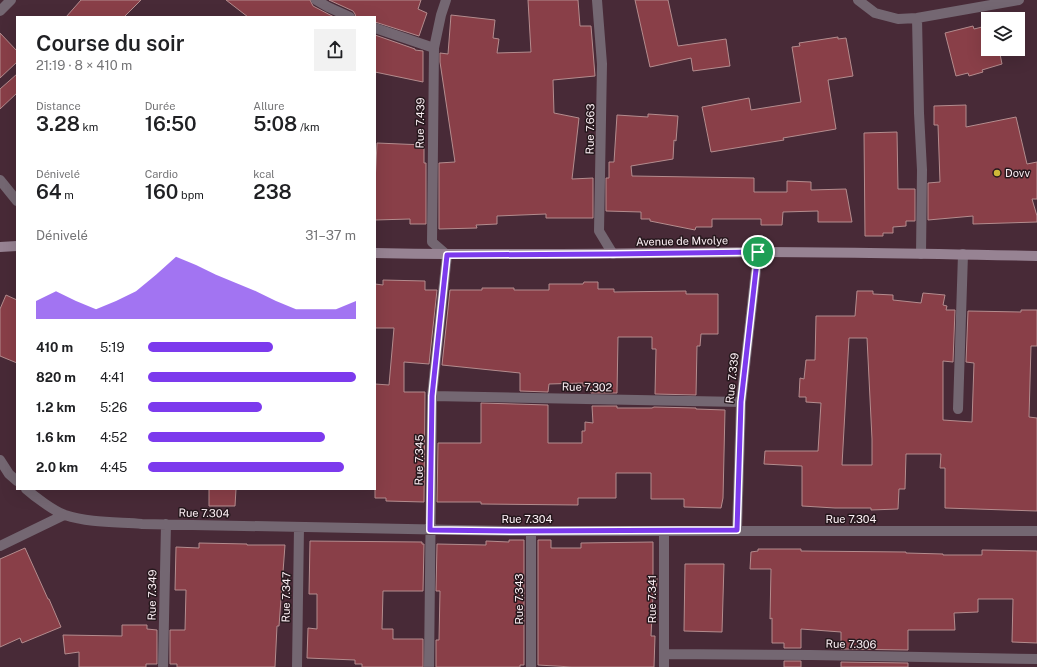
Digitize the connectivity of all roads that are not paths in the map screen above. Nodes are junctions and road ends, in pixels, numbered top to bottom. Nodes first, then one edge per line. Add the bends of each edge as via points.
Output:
1 (11, 0) edge
2 (316, 0) edge
3 (446, 0) edge
4 (597, 0) edge
5 (858, 0) edge
6 (1019, 0) edge
7 (0, 11) edge
8 (348, 16) edge
9 (917, 18) junction
10 (376, 28) edge
11 (434, 48) junction
12 (0, 180) edge
13 (16, 199) edge
14 (16, 246) edge
15 (0, 247) edge
16 (758, 252) junction
17 (376, 253) edge
18 (613, 254) junction
19 (921, 254) junction
20 (963, 254) junction
21 (447, 255) junction
22 (1037, 256) edge
23 (432, 396) junction
24 (741, 402) junction
25 (958, 408) dead end
26 (0, 460) edge
27 (16, 480) edge
28 (27, 490) edge
29 (64, 514) junction
30 (166, 524) junction
31 (299, 527) junction
32 (430, 530) junction
33 (737, 530) junction
34 (531, 531) junction
35 (664, 531) junction
36 (1037, 531) edge
37 (0, 546) edge
38 (664, 654) junction
39 (1037, 659) edge
40 (163, 667) edge
41 (297, 667) edge
42 (429, 667) edge
43 (531, 667) edge
44 (664, 667) edge

1 - 7 street
2 - 8 street
3 - 11 street, Rue 7.439
4 - 18 street, Rue 7.663 via 602,64 599,231
5 - 9 street via 875,12 898,19
6 - 9 street
9 - 19 street via 922,170
10 - 11 street
11 - 21 street, Rue 7.439 via 432,242
12 - 13 street
14 - 15 main road
16 - 18 main road, Avenue de Mvolye
16 - 19 main road, Avenue de Mvolye
16 - 24 street, Rue 7.339
17 - 21 main road, Avenue de Mvolye
18 - 21 main road, Avenue de Mvolye
19 - 20 main road, Avenue de Mvolye
20 - 22 main road, Avenue de Mvolye
20 - 25 street
21 - 23 street, Rue 7.345
23 - 24 street, Rue 7.302
23 - 32 street, Rue 7.345
24 - 33 street, Rue 7.339
26 - 27 street
28 - 29 street, Rue 7.304
29 - 30 street, Rue 7.304 via 111,522
29 - 37 street
30 - 31 street, Rue 7.304
30 - 40 street, Rue 7.349
31 - 32 street, Rue 7.304
31 - 41 street, Rue 7.347
32 - 34 street, Rue 7.304
32 - 42 street, Rue 7.345
33 - 35 street, Rue 7.304
33 - 36 street, Rue 7.304
34 - 35 street, Rue 7.304
34 - 43 street, Rue 7.343
35 - 38 street, Rue 7.341
38 - 39 street, Rue 7.306
38 - 44 street, Rue 7.341

